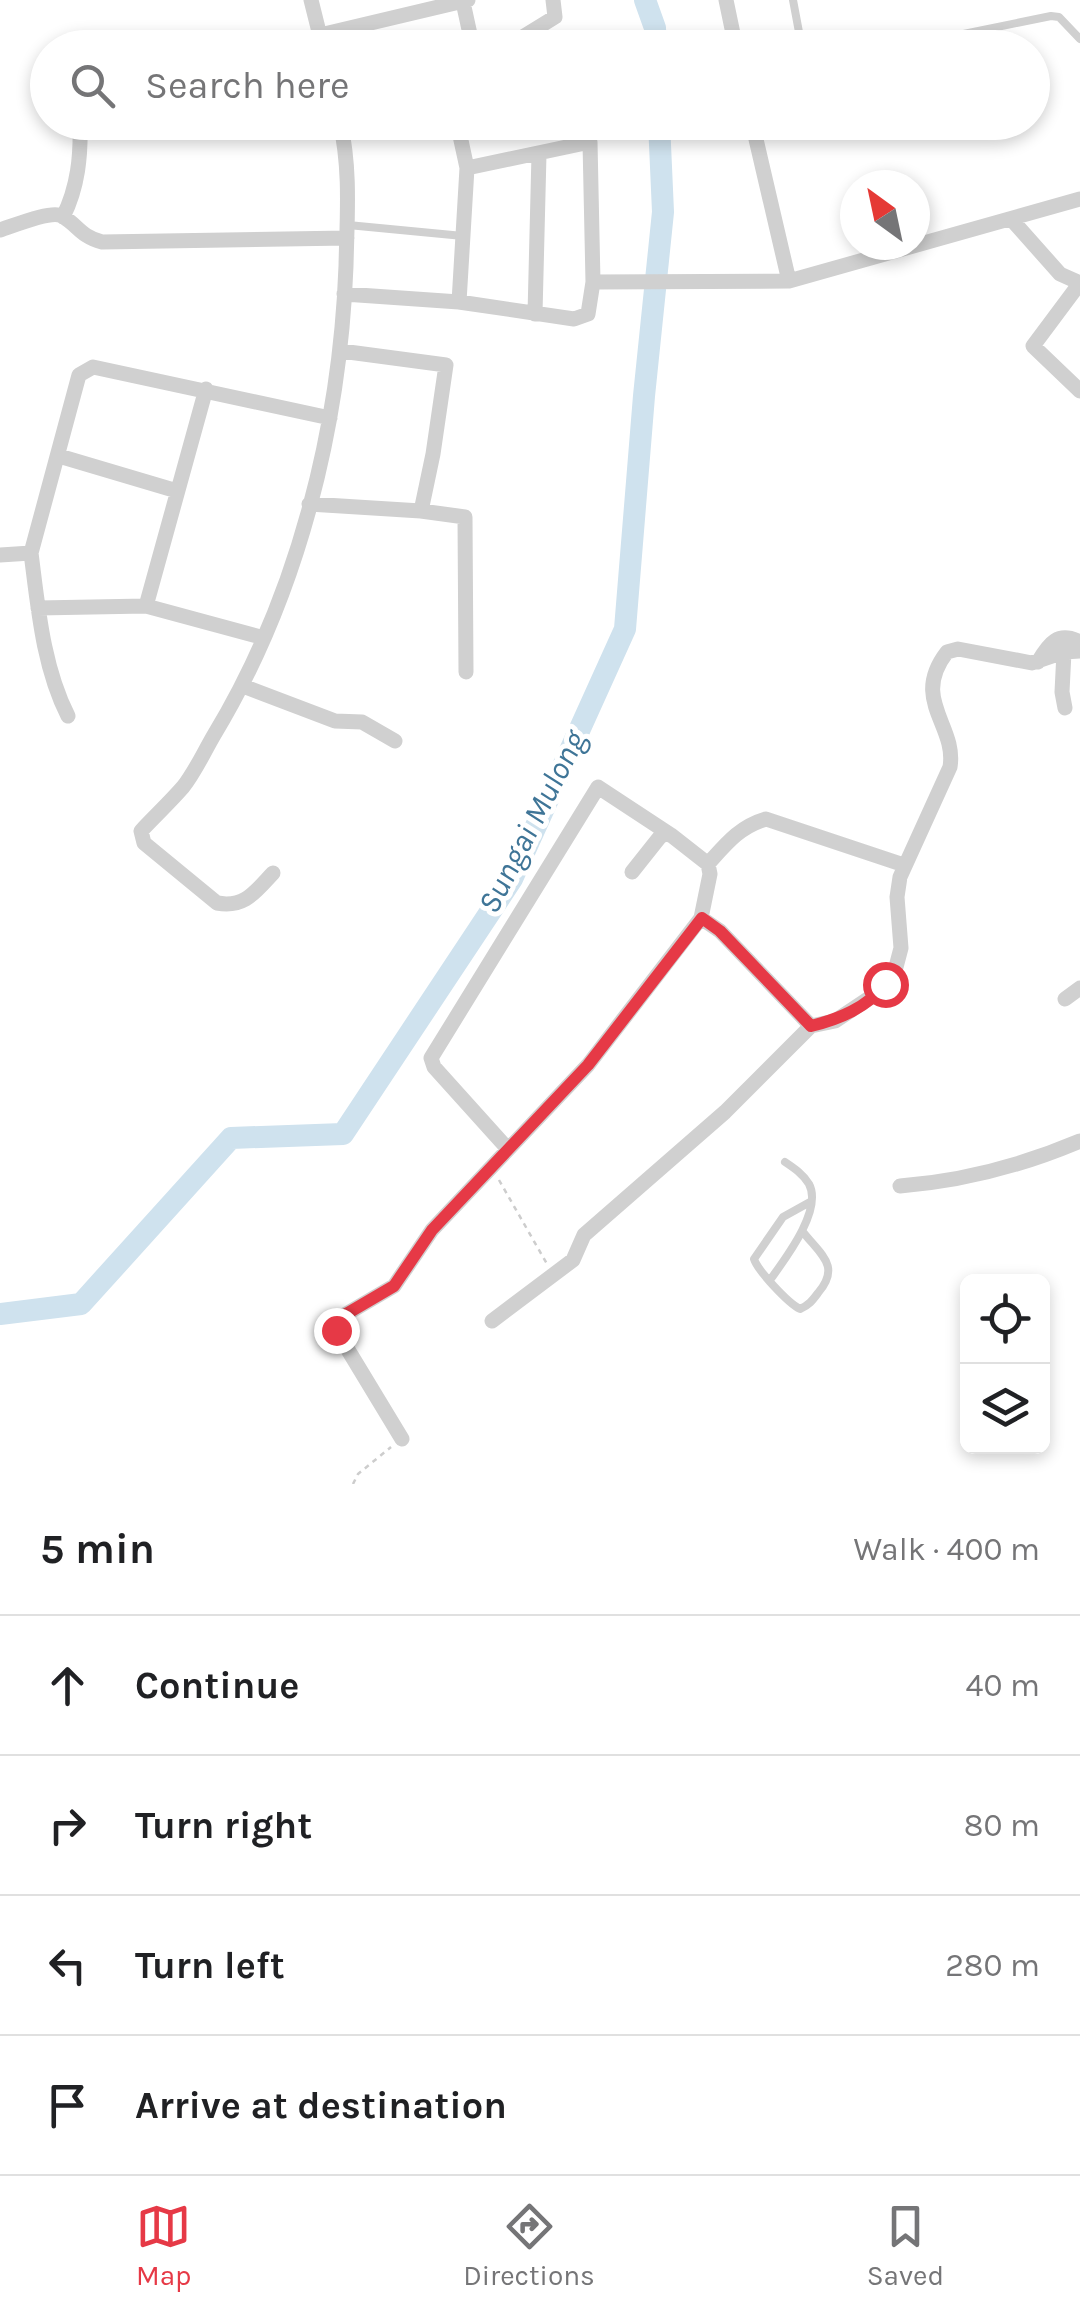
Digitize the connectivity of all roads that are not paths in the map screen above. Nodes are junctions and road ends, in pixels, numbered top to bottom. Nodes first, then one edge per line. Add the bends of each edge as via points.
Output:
1 (311, 0) edge
2 (553, 0) edge
3 (726, 0) edge
4 (792, 0) edge
5 (465, 1) edge
6 (318, 30) edge
7 (363, 30) edge
8 (470, 30) edge
9 (533, 30) edge
10 (732, 30) edge
11 (798, 30) edge
12 (984, 30) edge
13 (1080, 39) edge
14 (79, 140) edge
15 (344, 140) edge
16 (460, 140) edge
17 (756, 140) edge
18 (539, 154) junction
19 (467, 168) junction
20 (1080, 198) edge
21 (63, 217) junction
22 (1012, 220) junction
23 (0, 230) edge
24 (347, 231) junction
25 (463, 236) junction
26 (789, 280) junction
27 (600, 281) junction
28 (1080, 283) edge
29 (344, 294) junction
30 (459, 302) junction
31 (535, 314) junction
32 (341, 351) junction
33 (206, 390) junction
34 (1080, 391) edge
35 (330, 418) junction
36 (59, 456) junction
37 (177, 491) junction
38 (309, 504) junction
39 (421, 511) junction
40 (31, 552) junction
41 (0, 554) edge
42 (146, 606) junction
43 (38, 608) junction
44 (264, 638) junction
45 (1080, 642) edge
46 (1072, 651) edge
47 (1038, 662) junction
48 (466, 672) dead end
49 (244, 686) junction
50 (1065, 708) dead end
51 (68, 716) dead end
52 (395, 741) dead end
53 (671, 836) junction
54 (708, 864) junction
55 (904, 865) junction
56 (632, 872) dead end
57 (273, 873) dead end
58 (702, 918) junction
59 (1080, 988) edge
60 (1064, 999) dead end
61 (811, 1026) junction
62 (1080, 1141) edge
63 (507, 1148) junction
64 (785, 1162) dead end
65 (900, 1186) dead end
66 (810, 1202) junction
67 (803, 1232) junction
68 (770, 1280) junction
69 (492, 1322) dead end
70 (402, 1439) road end

1 - 6 street
2 - 9 street via 554,17
3 - 10 street
4 - 11 lane
5 - 7 street
5 - 8 street
12 - 13 lane via 1052,16
14 - 21 street
15 - 24 street
16 - 19 street
17 - 26 street
18 - 19 street
18 - 27 street via 590,142
18 - 31 street
19 - 25 street
20 - 22 street
21 - 23 street
21 - 24 street via 102,242
22 - 26 street
22 - 28 street via 1060,274
24 - 25 lane
24 - 29 street
25 - 30 street
26 - 27 street
27 - 31 street via 580,319
28 - 34 street via 1033,346
29 - 30 street
29 - 32 street
30 - 31 street
32 - 35 street
32 - 39 street via 446,365
33 - 35 street
33 - 36 street via 93,367 79,375
33 - 37 street
35 - 38 street
36 - 37 street
36 - 40 street
37 - 42 street
38 - 39 street
38 - 44 street
39 - 48 street via 465,518
40 - 41 street
40 - 43 street
42 - 43 street
42 - 44 street
43 - 51 street via 54,690
44 - 49 street
45 - 47 street via 1056,638
46 - 47 street
46 - 50 street
47 - 55 street via 958,649 941,660 934,702 952,752 950,767
49 - 52 street via 336,721 362,722
49 - 57 street via 184,785 141,831 142,839 217,903 245,902
53 - 54 street
53 - 56 street via 659,838
53 - 63 street via 598,787 431,1058
54 - 55 street via 736,832 766,819
54 - 58 street
55 - 61 street via 896,967 870,1000
58 - 61 street
58 - 63 street via 588,1065
59 - 60 street
61 - 69 street via 725,1112 584,1235 573,1260
62 - 65 street via 1015,1167
63 - 70 street via 432,1230 394,1286 336,1320
64 - 66 lane via 811,1187
66 - 67 lane
66 - 68 lane via 784,1218 754,1259
67 - 68 lane
67 - 68 lane via 825,1258 829,1281 800,1309

